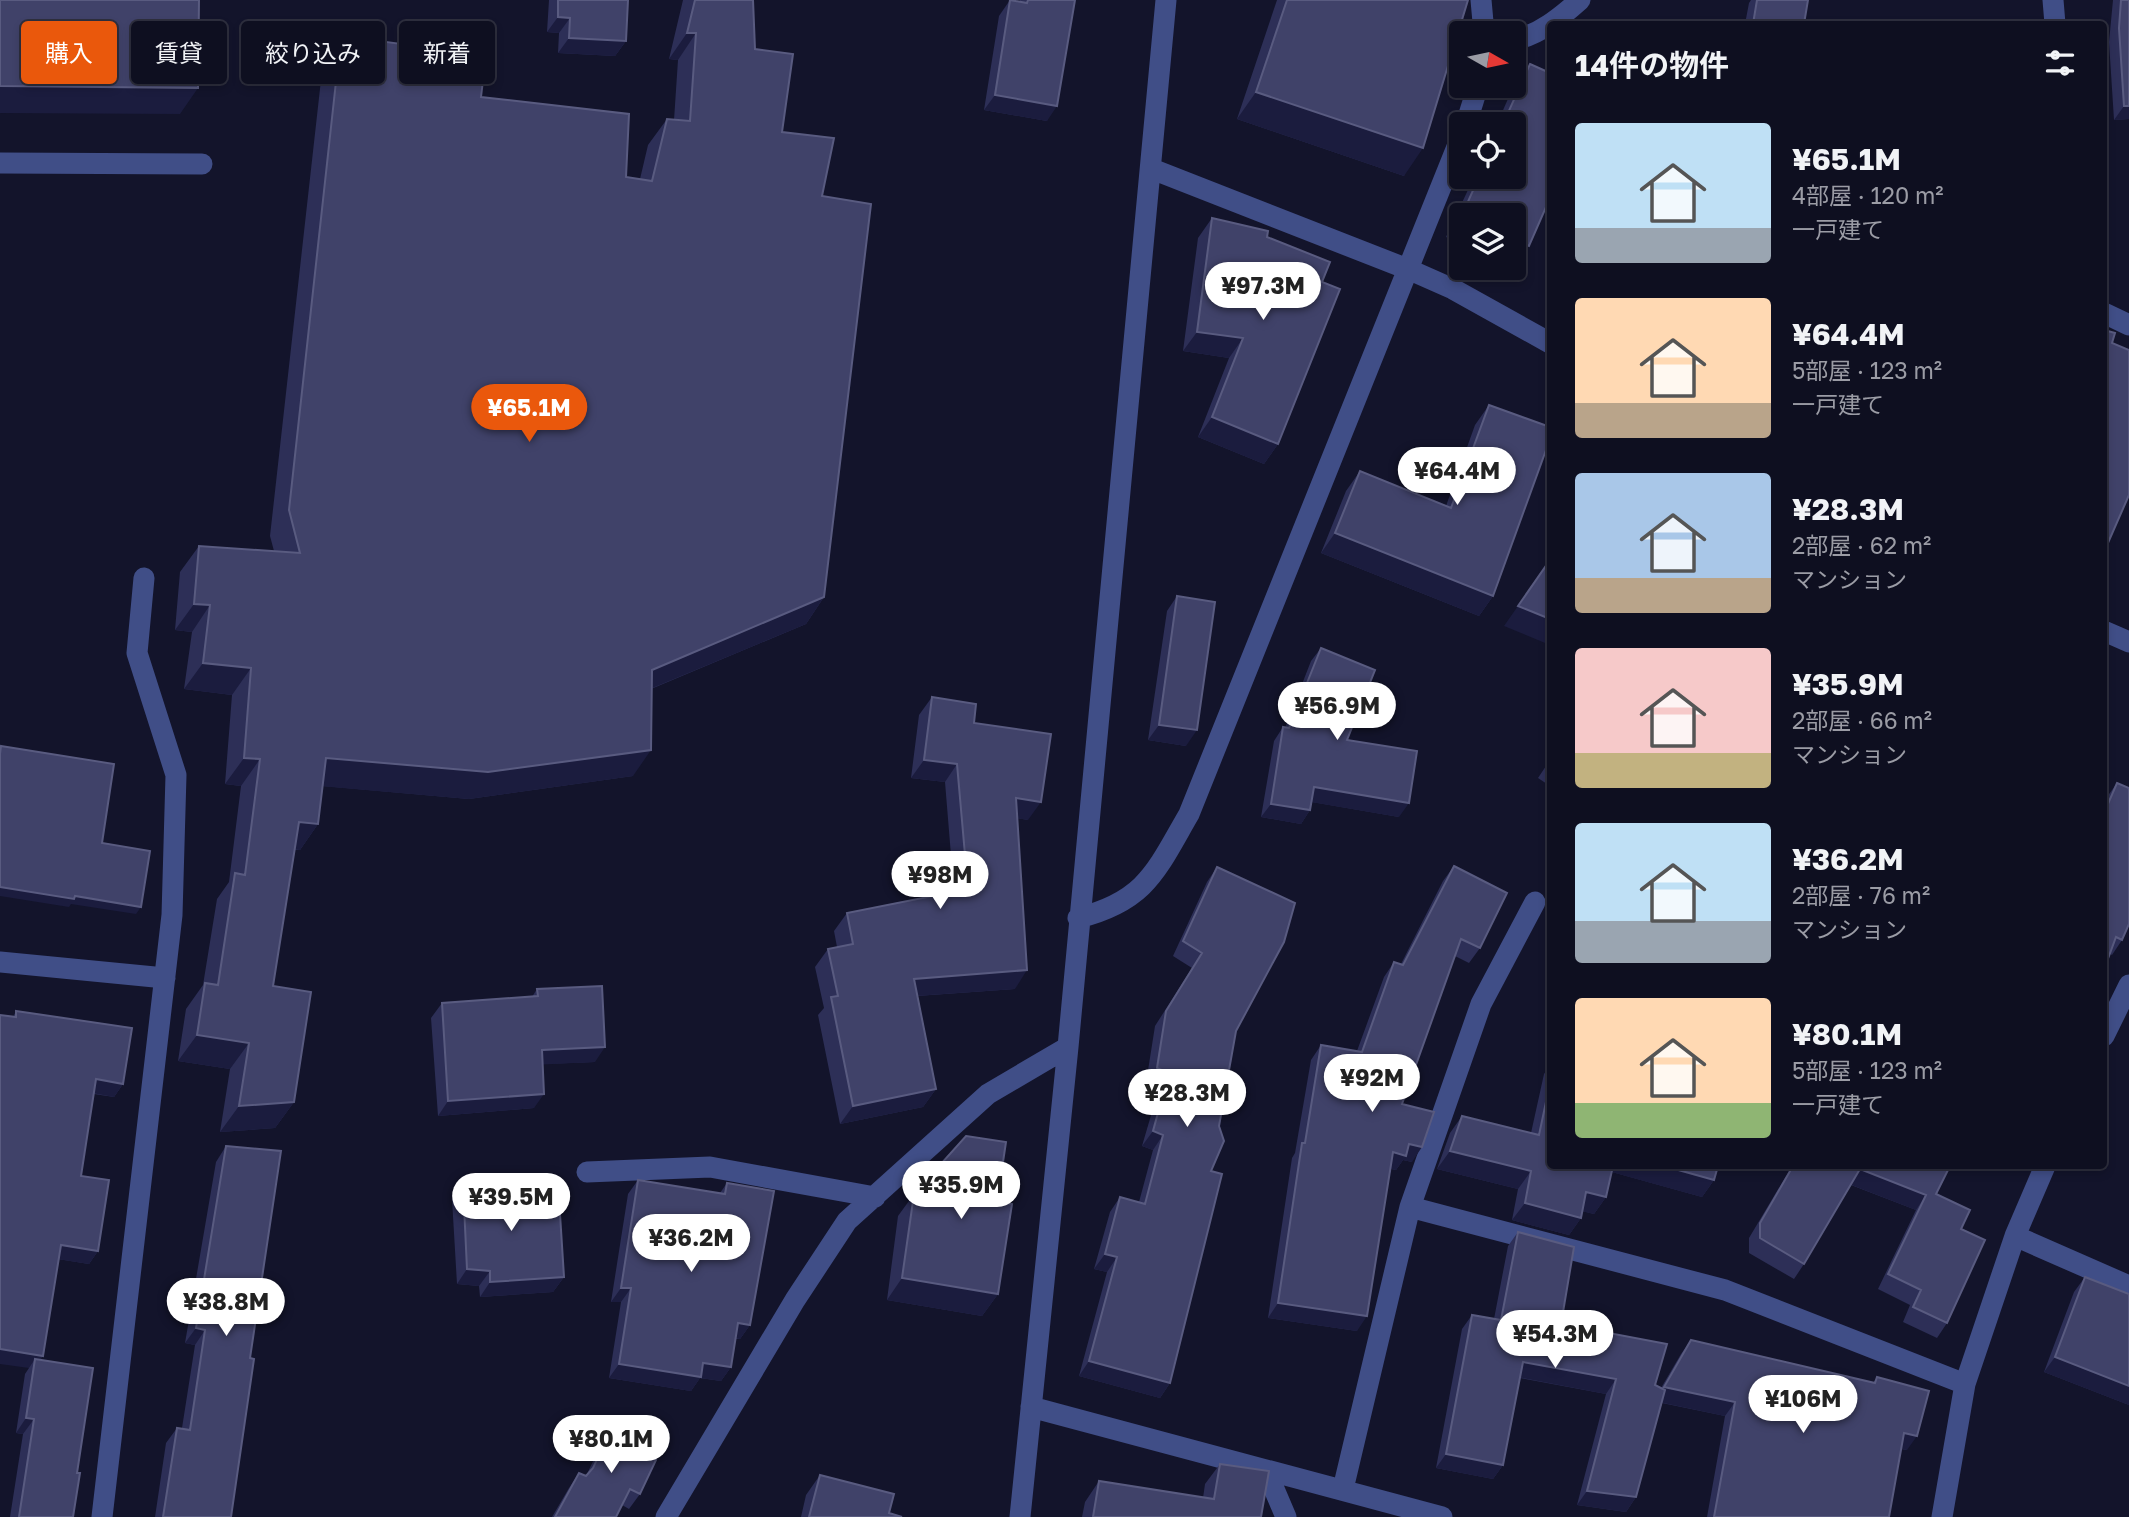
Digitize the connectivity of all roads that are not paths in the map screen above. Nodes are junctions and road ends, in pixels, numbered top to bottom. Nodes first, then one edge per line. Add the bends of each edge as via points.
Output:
1 (1166, 0) edge
2 (1481, 0) edge
3 (1580, 0) edge
4 (2053, 0) edge
5 (1483, 21) edge
6 (1556, 21) edge
7 (2055, 21) edge
8 (1547, 26) edge
9 (1526, 37) edge
10 (0, 163) edge
11 (202, 164) dead end
12 (1449, 168) edge
13 (1152, 169) junction
14 (1410, 270) junction
15 (2107, 314) edge
16 (2129, 325) edge
17 (1547, 341) edge
18 (144, 578) dead end
19 (2107, 632) edge
20 (2129, 642) edge
21 (1535, 902) dead end
22 (1078, 918) junction
23 (0, 962) edge
24 (165, 978) junction
25 (2129, 985) edge
26 (2107, 1030) edge
27 (1068, 1047) junction
28 (2044, 1169) edge
29 (587, 1172) dead end
30 (875, 1197) junction
31 (1410, 1207) junction
32 (2015, 1236) junction
33 (2129, 1286) edge
34 (1965, 1384) junction
35 (1031, 1407) junction
36 (1266, 1469) junction
37 (1343, 1489) junction
38 (102, 1517) edge
39 (666, 1517) edge
40 (1020, 1517) edge
41 (1286, 1517) edge
42 (1442, 1517) edge
43 (1942, 1517) edge

1 - 13 street
2 - 5 street
3 - 6 street
4 - 7 street
8 - 9 street
10 - 11 street
12 - 14 street
13 - 14 street
13 - 22 street
14 - 17 street
14 - 22 street via 1189,814 1161,862 1132,898
15 - 16 street
18 - 24 street via 137,653 176,775 172,915
19 - 20 street
21 - 31 street via 1481,1004
22 - 27 street
23 - 24 street
24 - 38 street
25 - 26 street
27 - 30 street via 988,1094
27 - 35 street
28 - 32 street
29 - 30 street via 710,1167
30 - 39 street via 839,1232
31 - 34 street via 1725,1290
31 - 37 street
32 - 33 street
32 - 34 street
34 - 43 street
35 - 36 street
35 - 40 street
36 - 37 street
36 - 41 street
37 - 42 street

